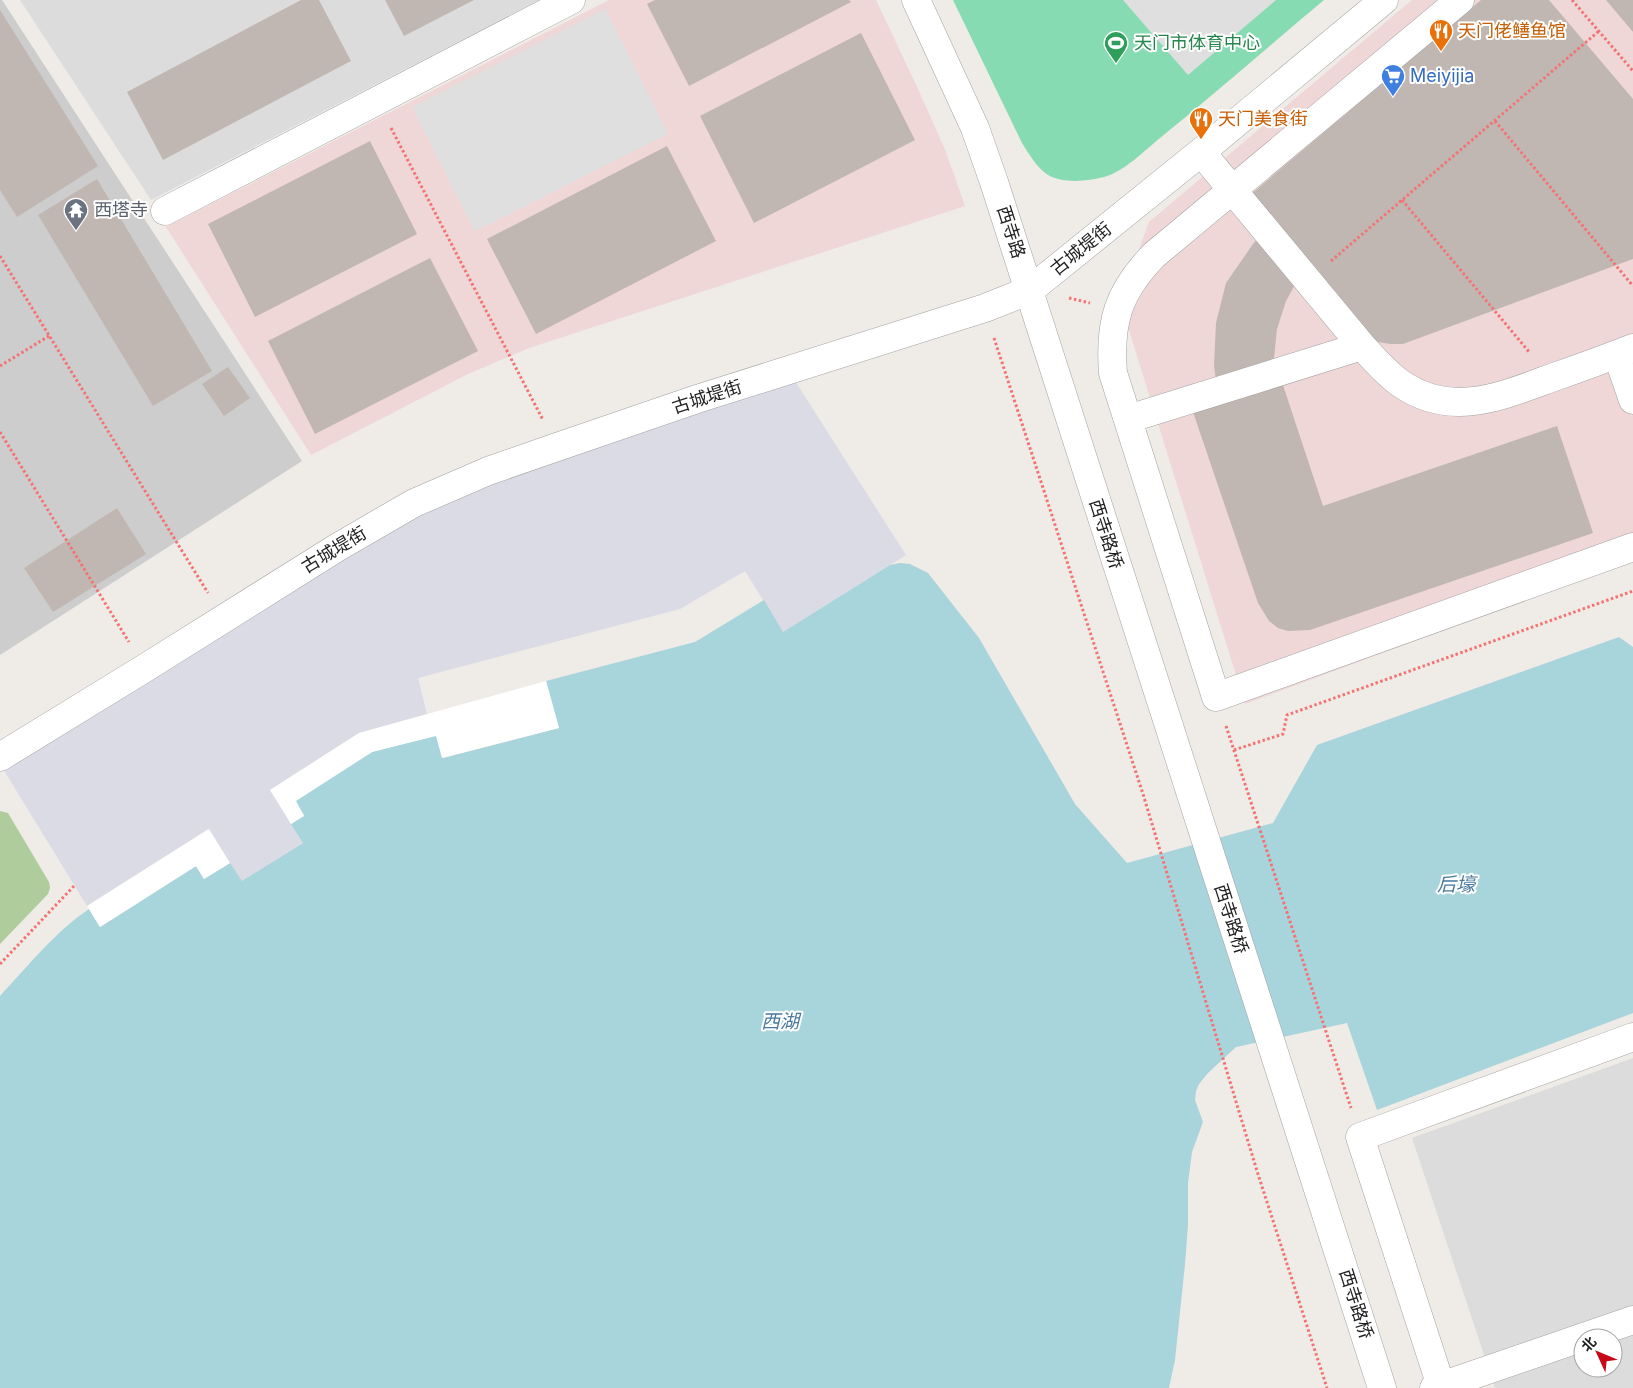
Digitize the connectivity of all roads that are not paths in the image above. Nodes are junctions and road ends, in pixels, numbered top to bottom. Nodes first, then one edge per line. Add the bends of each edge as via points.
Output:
1 (571, 0) edge
2 (916, 0) edge
3 (1384, 0) edge
4 (1460, 0) edge
5 (1201, 152) junction
6 (1232, 189) junction
7 (165, 211) dead end
8 (1030, 290) junction
9 (1362, 346) junction
10 (1625, 351) edge
11 (1633, 400) edge
12 (1128, 419) junction
13 (1086, 471) joint
14 (1633, 547) edge
15 (0, 757) edge
16 (1633, 1037) edge
17 (1633, 1320) edge
18 (1379, 1377) edge
19 (1437, 1387) edge

1 - 7 street
2 - 8 street, 西寺路 via 975,128
3 - 5 street, 古城堤街
4 - 6 street
5 - 6 street
5 - 8 street, 古城堤街
6 - 9 street
6 - 12 street via 1147,262 1127,287 1118,308 1111,350 1113,373
8 - 13 street, 西寺路
8 - 15 street, 古城堤街 via 985,308 557,447 488,471 414,503
9 - 10 street via 1401,384 1437,400 1460,403 1506,395
9 - 12 street
10 - 11 street
12 - 14 street via 1216,698
13 - 18 street, 西寺路桥
16 - 19 street via 1360,1137
17 - 19 street

